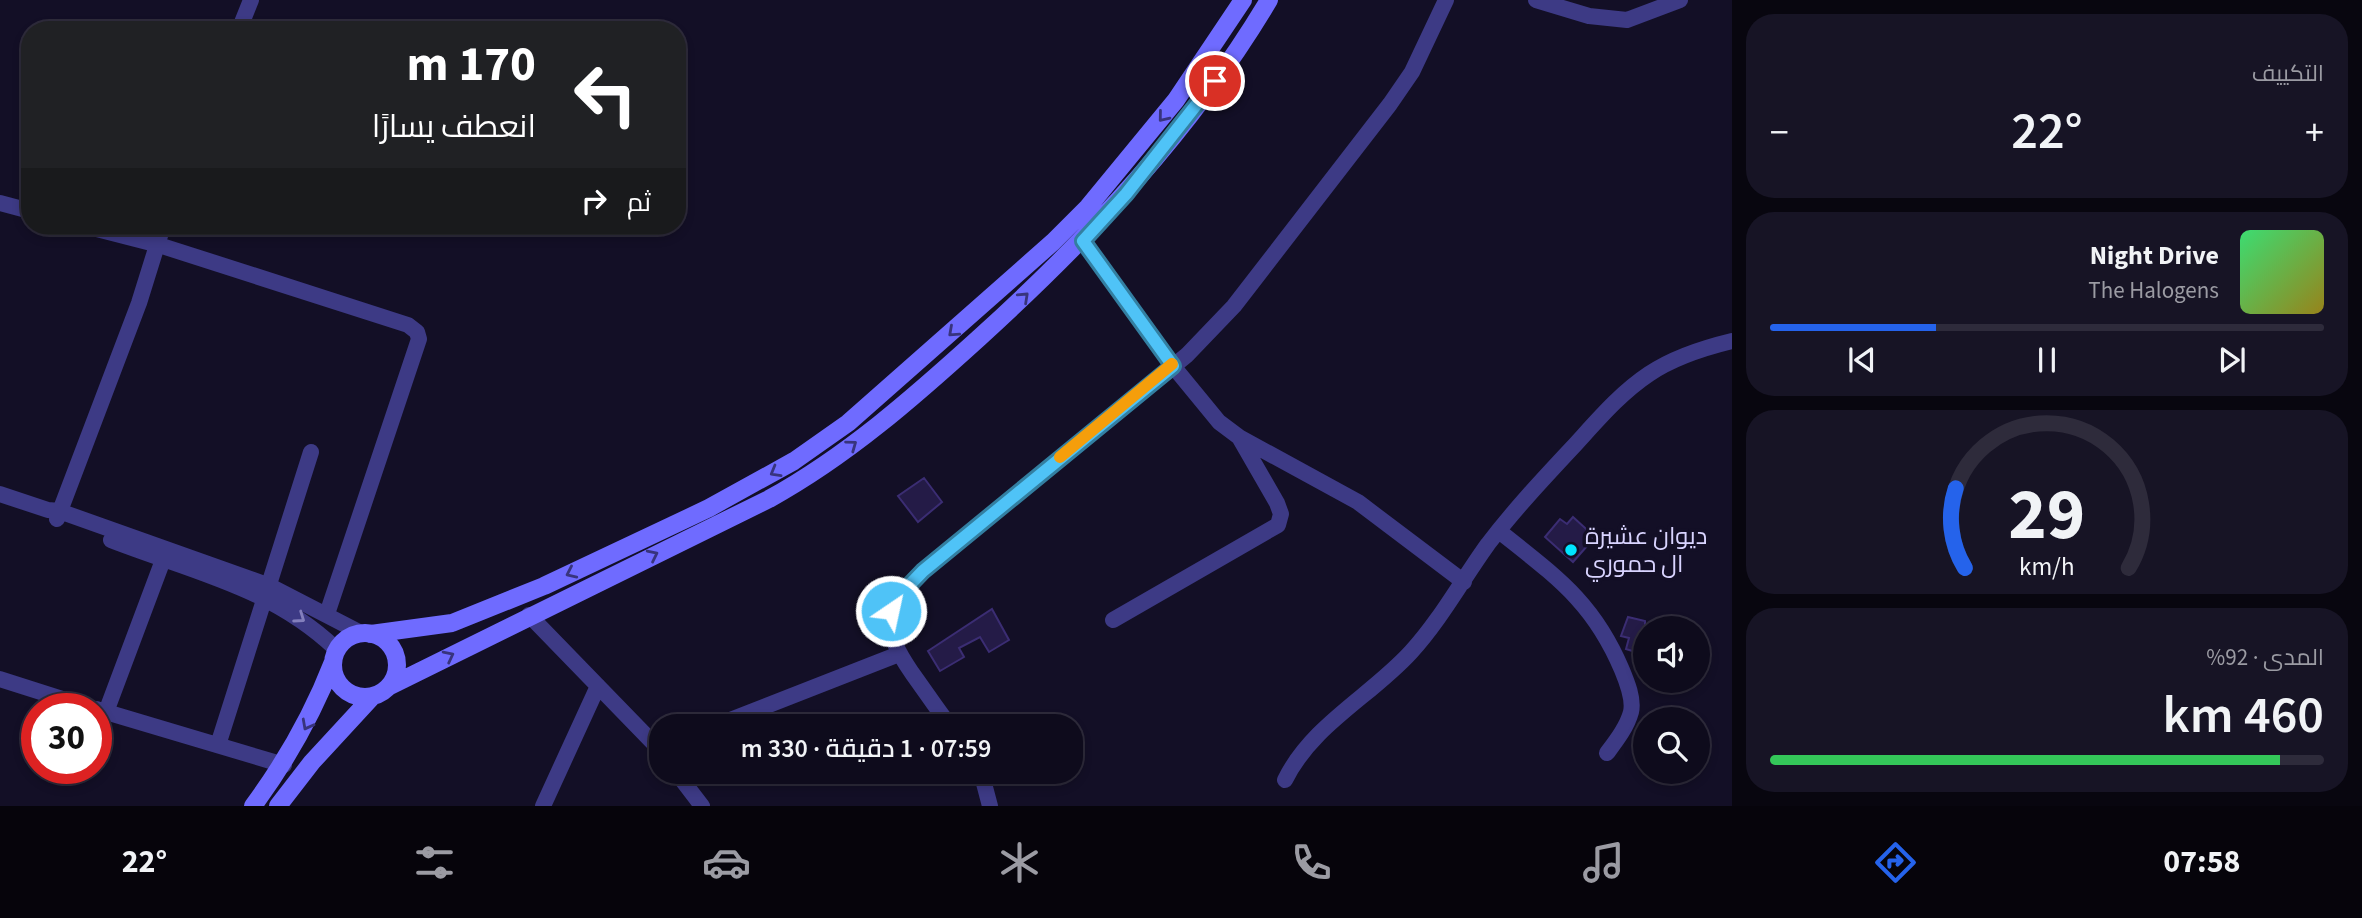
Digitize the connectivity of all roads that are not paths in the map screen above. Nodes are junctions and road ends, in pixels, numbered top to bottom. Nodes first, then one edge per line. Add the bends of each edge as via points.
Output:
1 (251, 0) edge
2 (1243, 0) edge
3 (1269, 0) edge
4 (1446, 0) edge
5 (1536, 0) edge
6 (1681, 0) edge
7 (243, 21) edge
8 (0, 203) edge
9 (21, 209) edge
10 (118, 235) edge
11 (161, 235) edge
12 (1083, 241) junction
13 (159, 246) junction
14 (1732, 341) edge
15 (1173, 366) junction
16 (1239, 437) junction
17 (311, 452) dead end
18 (0, 494) edge
19 (54, 513) junction
20 (1499, 531) junction
21 (163, 561) junction
22 (1464, 582) junction
23 (268, 592) junction
24 (327, 614) junction
25 (529, 615) junction
26 (1113, 620) dead end
27 (366, 633) junction
28 (899, 654) junction
29 (335, 656) junction
30 (0, 679) edge
31 (388, 687) junction
32 (598, 687) junction
33 (45, 693) edge
34 (106, 693) edge
35 (372, 697) junction
36 (112, 714) edge
37 (746, 714) edge
38 (942, 714) edge
39 (649, 738) edge
40 (218, 745) junction
41 (1607, 754) dead end
42 (284, 765) junction
43 (1285, 780) dead end
44 (685, 784) edge
45 (983, 784) edge
46 (987, 805) edge
47 (253, 806) edge
48 (278, 806) edge
49 (543, 806) edge
50 (702, 806) edge

1 - 7 street
2 -> 27 main road via 1177,100 1088,207 848,423 794,461 709,508 544,586 452,623
3 - 12 main road via 1183,125
4 - 15 street via 1412,72 1391,104 1227,314
5 - 6 street via 1589,16 1627,20
8 - 9 street
10 - 13 street
11 - 13 street
12 - 15 street
25 -> 12 main road via 816,472 898,409
13 - 19 street
13 - 24 street via 408,325 417,332 419,339
14 - 20 street via 1695,350 1649,373 1603,413
15 - 16 street via 1219,422
15 - 28 street via 908,585 891,611 889,624
16 - 22 street via 1358,502
16 - 26 street via 1277,503 1278,524
17 - 23 street
18 - 19 street
19 - 21 street
19 - 23 street
20 - 22 street
20 - 41 street via 1584,603 1615,654 1628,683 1632,709
21 - 23 street
21 - 34 street
22 - 43 street via 1412,651 1386,679 1316,735
23 - 24 street
23 -> 29 street via 308,623
23 - 40 street
24 - 27 street
31 -> 25 main road
25 - 32 street
27 - 29 main road via 343,642
27 - 31 main road via 388,643 396,660 397,670
28 - 37 street
28 - 38 street
29 - 35 main road via 335,679 347,692
29 -> 42 main road via 315,710
30 - 33 street
31 - 35 main road
32 - 39 street
32 - 49 street
35 - 48 main road
36 - 40 street
40 - 42 street
42 - 47 main road
44 - 50 street
45 - 46 street

